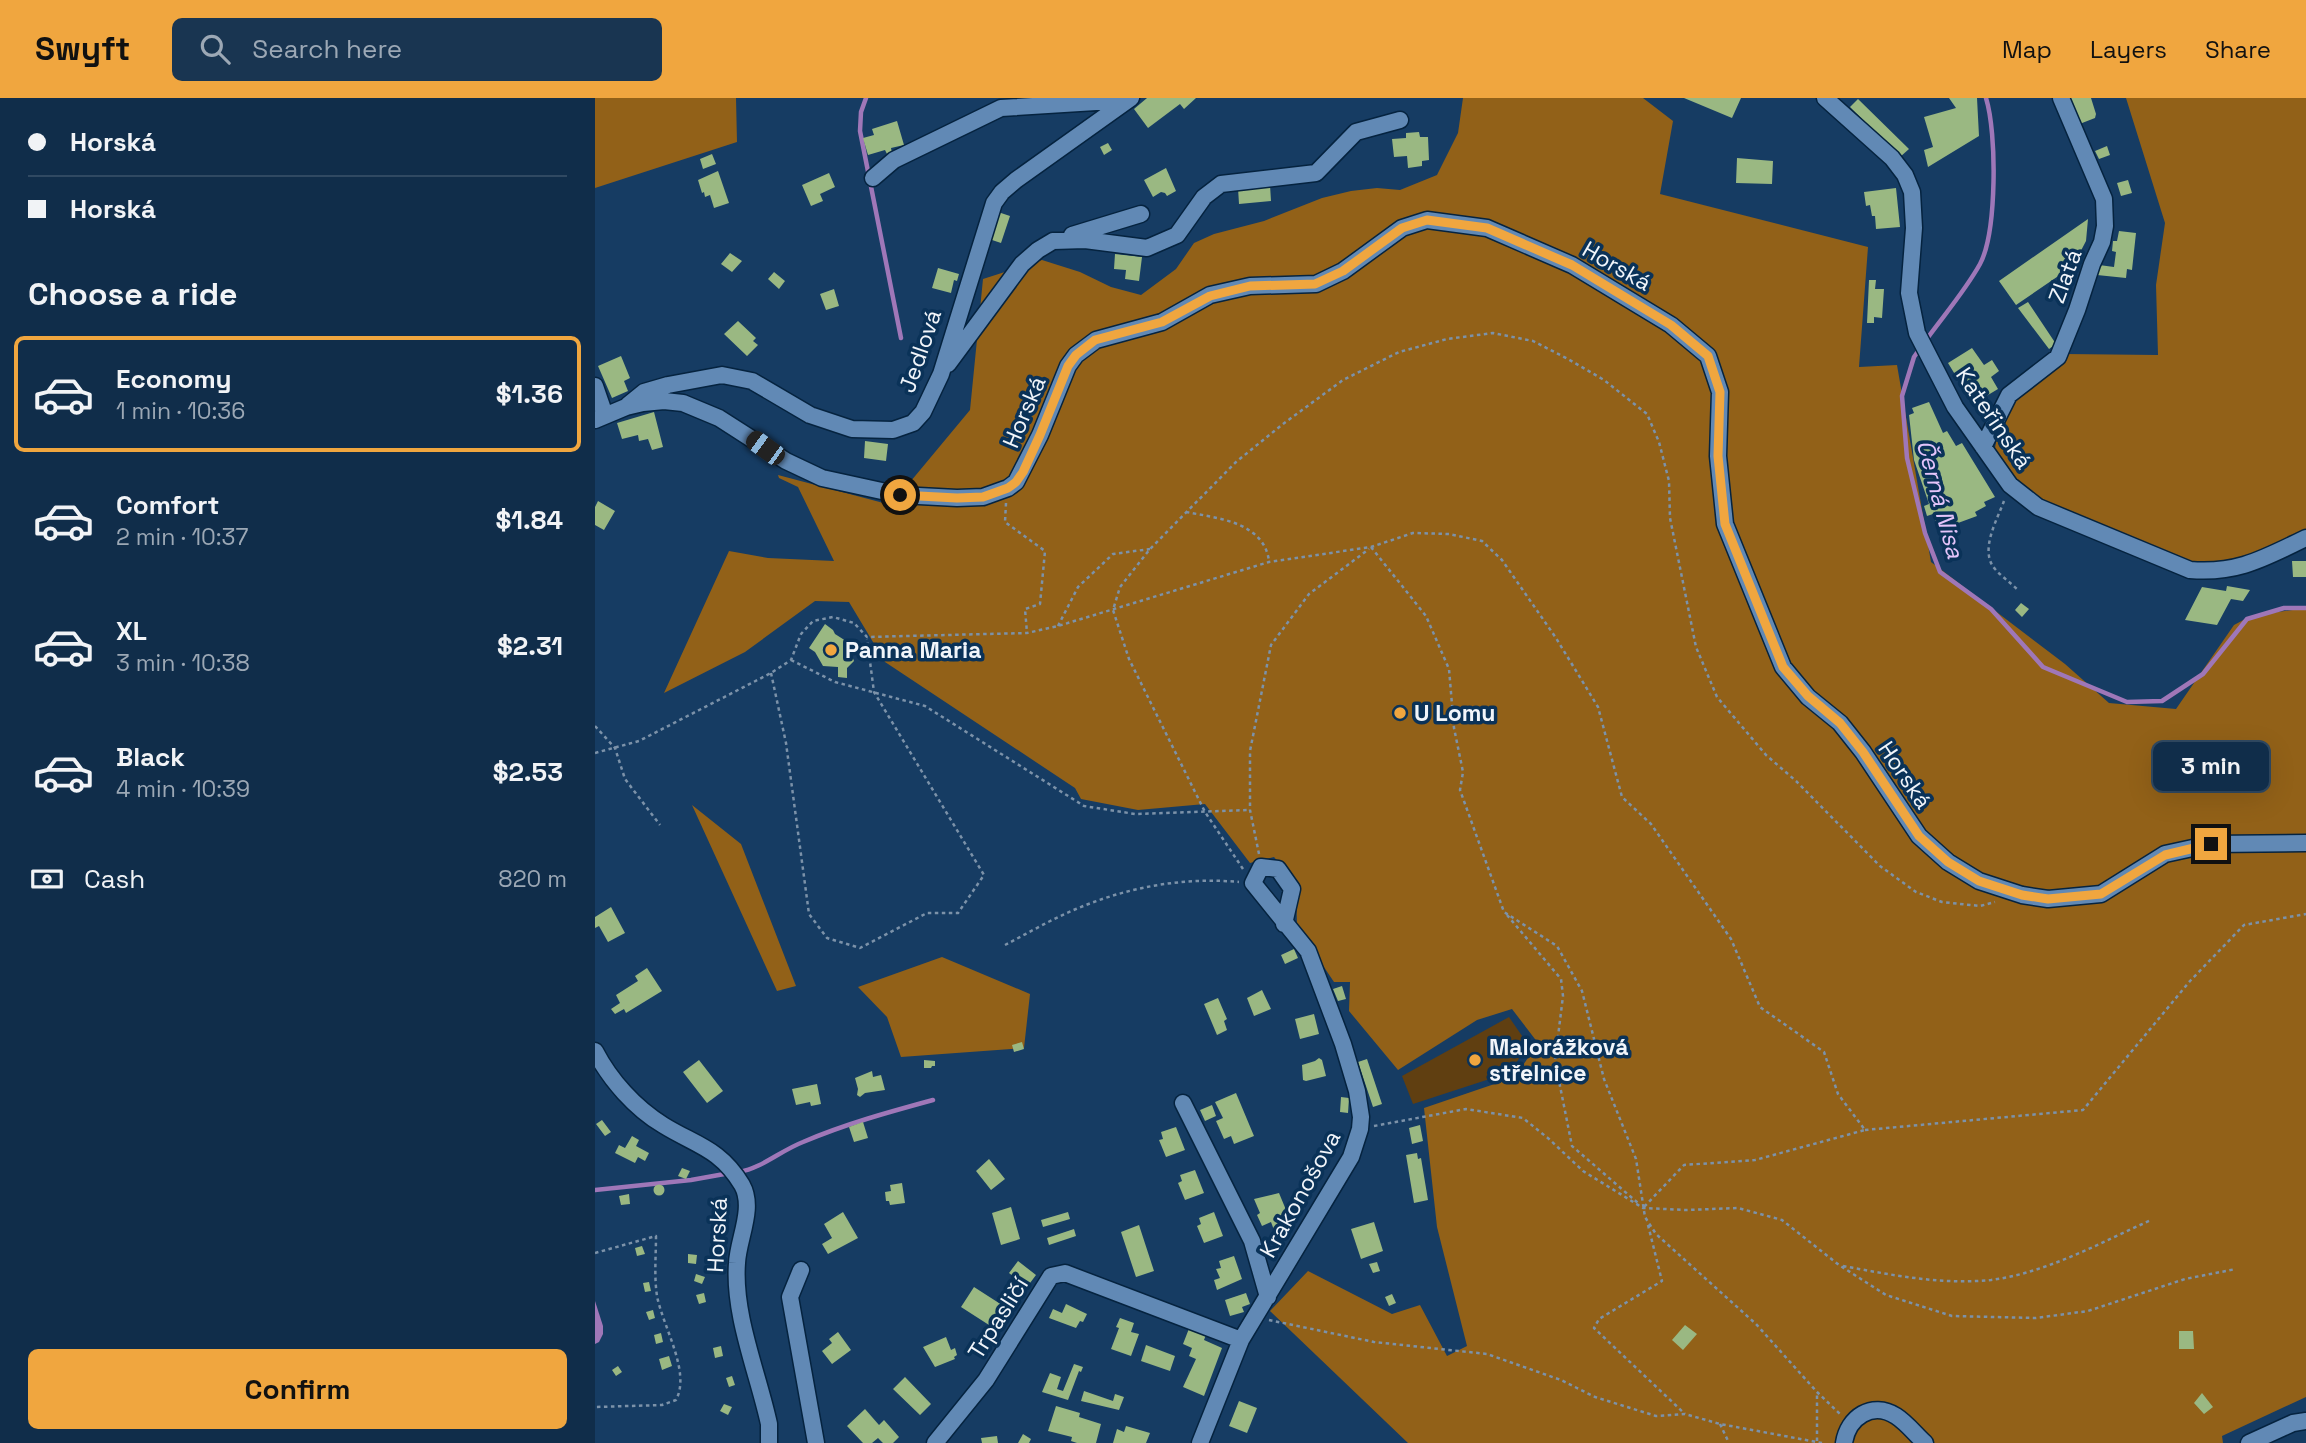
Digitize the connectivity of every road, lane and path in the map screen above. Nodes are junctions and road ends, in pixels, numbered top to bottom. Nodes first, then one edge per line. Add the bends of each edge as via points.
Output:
1 (1825, 98) edge
2 (2061, 98) edge
3 (1130, 99) edge
4 (1400, 120) dead end
5 (873, 178) dead end
6 (1141, 214) dead end
7 (1053, 241) junction
8 (940, 374) junction
9 (595, 386) edge
10 (626, 407) junction
11 (600, 417) edge
12 (1983, 447) junction
13 (2010, 485) junction
14 (1008, 488) junction
15 (1186, 512) junction
16 (2306, 538) edge
17 (1371, 547) junction
18 (1150, 549) junction
19 (1269, 562) junction
20 (2019, 591) dead end
21 (1113, 610) junction
22 (1058, 626) junction
23 (1027, 633) junction
24 (867, 637) junction
25 (791, 660) junction
26 (771, 673) junction
27 (874, 692) junction
28 (595, 726) edge
29 (615, 748) junction
30 (595, 753) edge
31 (1250, 810) junction
32 (1206, 811) junction
33 (660, 825) dead end
34 (2306, 843) edge
35 (1261, 867) junction
36 (1252, 883) junction
37 (2022, 895) junction
38 (1504, 912) junction
39 (2306, 914) edge
40 (1284, 924) junction
41 (1005, 945) dead end
42 (595, 1051) edge
43 (1183, 1102) dead end
44 (1360, 1129) junction
45 (1865, 1130) junction
46 (1643, 1208) junction
47 (2151, 1220) dead end
48 (1647, 1222) junction
49 (595, 1253) edge
50 (1839, 1265) junction
51 (2236, 1269) dead end
52 (801, 1270) dead end
53 (1268, 1297) junction
54 (1256, 1317) junction
55 (1241, 1340) junction
56 (1817, 1392) junction
57 (595, 1407) edge
58 (1685, 1414) junction
59 (2306, 1421) edge
60 (1850, 1423) junction
61 (1720, 1424) junction
62 (1817, 1442) edge
63 (769, 1443) edge
64 (816, 1443) edge
65 (935, 1443) edge
66 (1200, 1443) edge
67 (1729, 1443) edge
68 (1822, 1443) edge
69 (1844, 1443) edge
70 (1924, 1443) edge
71 (2249, 1443) edge

1 - 12 street, Kateřinská via 1905,175 1912,192 1909,293 1917,333 1955,407
2 - 12 street, Zlatá via 2104,199 2102,242 2058,357 2009,395
3 - 5 street via 1001,108 894,160
3 - 8 street, Jedlová via 1002,192 994,203
4 - 7 street via 1356,132 1316,173 1221,184 1204,197 1177,235 1147,248
6 - 7 street
7 - 8 street via 1022,264
8 - 10 street, Jedlová via 923,412 913,423 893,430 852,429 810,415 752,381 722,375 644,391
9 - 11 street
10 - 11 street
10 - 14 street via 664,401 691,405 806,472 869,489 957,498 983,497
12 - 13 street, Kateřinská
13 - 16 street, Kateřinská via 2038,507 2190,570 2215,572 2248,565
13 - 20 path via 1988,553 1994,568
14 - 23 path via 1005,522 1045,551 1040,604 1025,609
14 - 37 street, Horská via 1023,472 1068,366 1095,340 1162,322 1210,296 1250,286 1315,284 1343,271 1402,228 1427,220 1487,228 1572,265 1671,325 1708,356 1720,392 1718,456 1725,524 1783,667 1840,723 1919,836 1979,881
15 - 18 path
15 - 19 path via 1226,519 1254,533 1267,547
15 - 37 path via 1283,424 1343,380 1399,352 1493,333 1532,341 1604,380 1647,414 1669,481 1670,518 1696,647 1717,697 1766,755 1880,866 1916,892 1942,902 1980,906
17 - 19 path
17 - 31 path via 1308,594 1271,645 1250,751
17 - 38 path via 1426,616 1449,669 1454,728 1464,772 1460,790
17 - 45 path via 1413,533 1449,534 1482,541 1502,560 1598,707 1622,797 1651,824 1731,939 1760,1007 1824,1052 1838,1094
18 - 21 path via 1120,587
18 - 22 path via 1113,554 1079,587
19 - 21 path
21 - 22 path
21 - 32 path via 1129,659
22 - 23 path
23 - 24 path
24 - 25 path via 854,623 834,617 813,621 801,634
24 - 27 path
25 - 26 path
25 - 27 path via 835,682
26 - 27 path via 786,743 809,914 827,938 860,948 927,913 958,913 984,875
26 - 29 path via 639,741
27 - 32 path via 925,706 1084,806 1135,814
28 - 29 path
29 - 30 path
29 - 33 path via 625,779
31 - 32 path
31 - 35 path
32 - 36 path
34 - 37 street, Horská via 2211,844 2165,855 2101,894 2048,899
35 - 36 street
35 - 40 street via 1277,869 1292,889
36 - 40 street, Krakonošova
36 - 41 path via 1211,879 1159,883 1077,908
38 - 46 path via 1557,946 1582,991 1604,1079 1636,1160
38 - 46 path via 1560,979 1563,996 1555,1061 1572,1146
39 - 45 path via 2244,925 2190,981 2083,1110
40 - 44 street, Krakonošova via 1308,951 1343,1044 1357,1091
42 - 63 street, Horská via 611,1077 644,1110 662,1125 709,1148 743,1187 746,1205 737,1263 738,1297 769,1424
43 - 53 street via 1252,1241
44 - 46 path via 1465,1109 1523,1118 1583,1171
44 - 53 street, Krakonošova via 1351,1157
45 - 46 path via 1755,1160 1684,1165
46 - 48 path
46 - 50 path via 1738,1208 1781,1220
47 - 50 path via 2036,1269 1992,1280 1938,1281
48 - 56 path via 1756,1324
48 - 58 path via 1662,1280 1599,1319 1594,1328
49 - 57 path via 656,1236 657,1296 681,1390 676,1401 662,1405
50 - 51 path via 1886,1294 1952,1316 2036,1318 2088,1311 2185,1279
52 - 64 street via 790,1297
53 - 54 street, Krakonošova
54 - 55 street, Krakonošova
54 - 58 path via 1374,1342 1486,1354 1561,1380 1595,1398 1656,1416
55 - 65 street, Trpasličí via 1065,1273 1051,1276 986,1380
55 - 66 street, Krakonošova
56 - 60 path
56 - 62 path
58 - 61 path
59 - 71 street
60 - 69 street
60 - 70 street via 1862,1413 1895,1415
61 - 62 path
61 - 67 path
62 - 68 path

